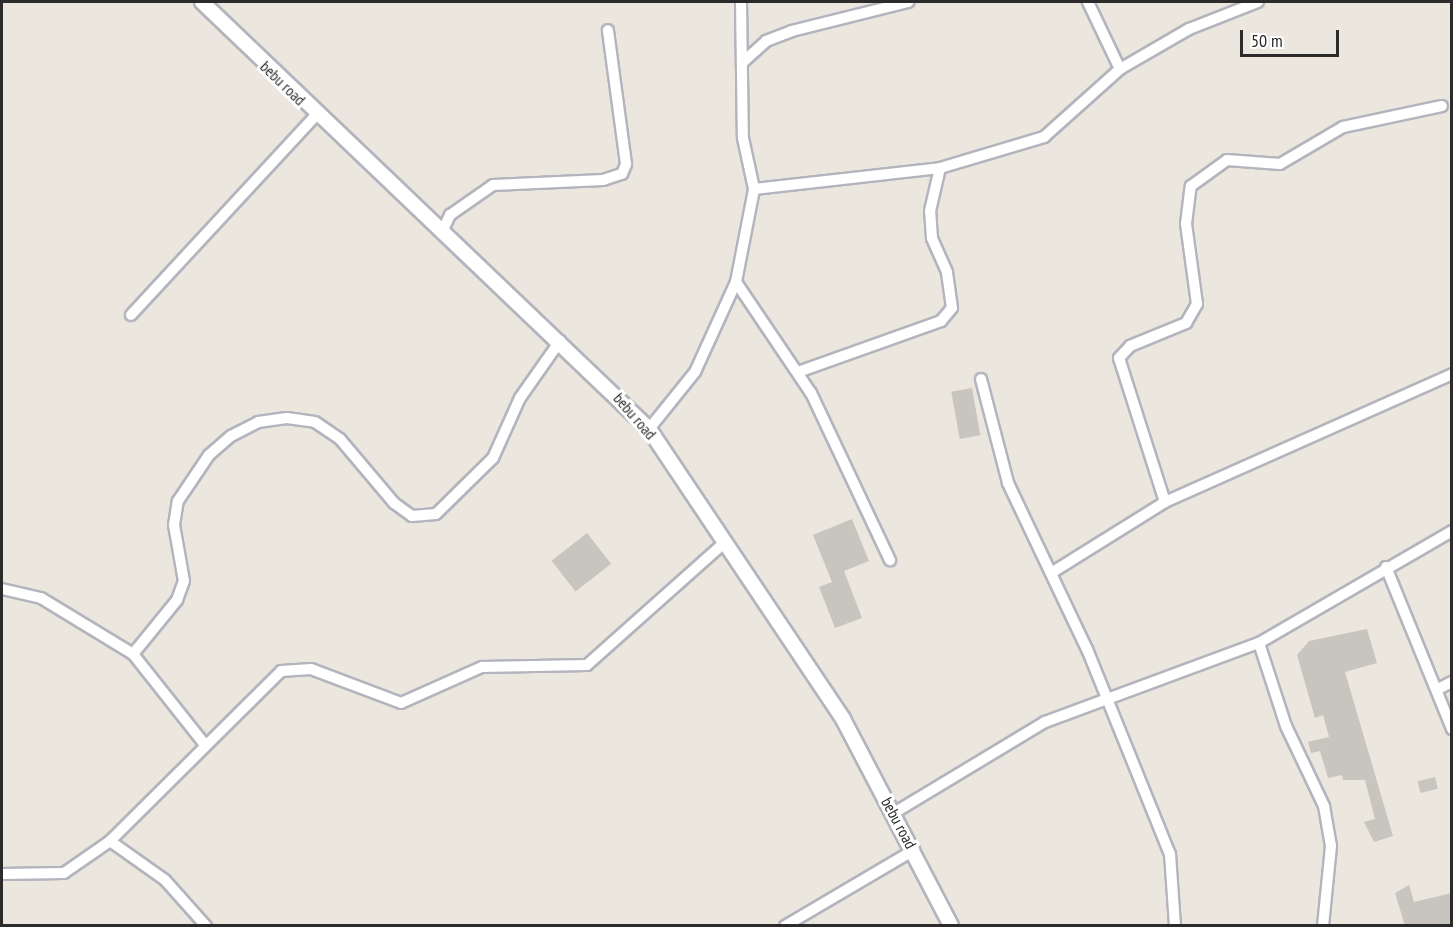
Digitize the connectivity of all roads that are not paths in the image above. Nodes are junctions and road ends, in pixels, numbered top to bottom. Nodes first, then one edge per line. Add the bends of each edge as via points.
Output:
1 (202, 2) edge
2 (741, 2) edge
3 (908, 2) edge
4 (1088, 2) edge
5 (1258, 2) edge
6 (608, 30) dead end
7 (743, 62) junction
8 (1120, 69) junction
9 (1442, 106) dead end
10 (316, 115) junction
11 (940, 168) junction
12 (754, 189) junction
13 (442, 232) junction
14 (736, 282) junction
15 (131, 315) dead end
16 (560, 341) junction
17 (798, 372) junction
18 (1452, 374) edge
19 (981, 379) dead end
20 (649, 429) junction
21 (1165, 502) junction
22 (1452, 531) edge
23 (725, 542) junction
24 (890, 560) dead end
25 (1386, 567) junction
26 (1050, 573) junction
27 (2, 589) edge
28 (1258, 643) junction
29 (133, 654) junction
30 (1452, 682) edge
31 (1438, 689) junction
32 (1104, 698) junction
33 (1452, 729) edge
34 (206, 746) junction
35 (894, 813) junction
36 (110, 841) junction
37 (914, 850) junction
38 (4, 877) edge
39 (206, 926) edge
40 (784, 926) edge
41 (951, 926) edge
42 (1175, 926) edge
43 (1323, 926) edge

1 - 10 street, bebu road
2 - 7 street
3 - 7 street via 792,31 766,41
4 - 8 street
5 - 8 street via 1189,30
6 - 13 street via 626,165 622,174 603,180 493,185 450,215
7 - 12 street via 743,138
8 - 11 street via 1044,137
9 - 21 street via 1343,127 1280,164 1227,160 1191,186 1186,224 1197,304 1186,323 1130,346 1119,358
10 - 13 street, bebu road
10 - 15 street
11 - 12 street
11 - 17 street via 930,211 932,238 947,272 952,308 941,321
12 - 14 street
13 - 16 street, bebu road
14 - 17 street
14 - 20 street via 695,372
16 - 20 street, bebu road
16 - 29 street via 520,398 493,458 436,514 412,516 394,503 340,439 315,422 287,418 258,422 231,436 209,455 178,501 174,525 184,581 177,600
17 - 24 street
18 - 21 street
19 - 26 street via 1008,483
20 - 23 street, bebu road
21 - 26 street
22 - 25 street
23 - 34 street via 587,665 482,667 401,703 297,668 281,671
23 - 35 street, bebu road via 843,719
25 - 28 street
25 - 31 street
26 - 32 street
27 - 29 street via 41,598
28 - 32 street
28 - 43 street via 1286,726 1324,806 1331,846
29 - 34 street
30 - 31 street
31 - 33 street
32 - 35 street via 1045,722
32 - 42 street via 1170,854
34 - 36 street
35 - 37 street, bebu road
36 - 38 street via 64,873
36 - 39 street via 160,876
37 - 40 street
37 - 41 street, bebu road

